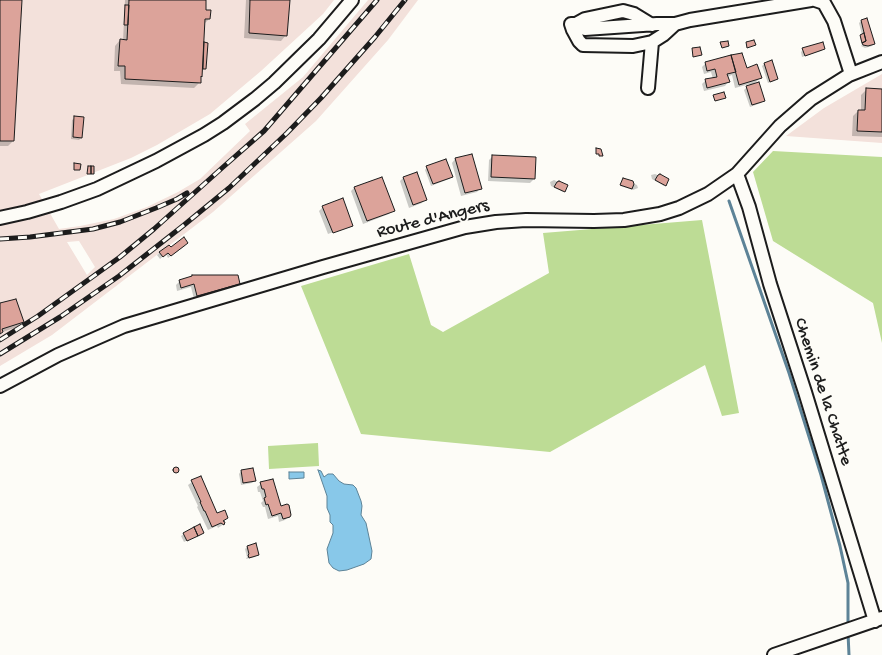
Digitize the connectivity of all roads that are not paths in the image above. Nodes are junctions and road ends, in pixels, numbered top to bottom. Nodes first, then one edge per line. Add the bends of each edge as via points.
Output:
1 (352, 0) edge
2 (818, 1) edge
3 (675, 24) junction
4 (652, 42) junction
5 (882, 62) edge
6 (850, 75) junction
7 (648, 88) dead end
8 (737, 174) junction
9 (0, 218) edge
10 (0, 386) edge
11 (878, 620) edge
12 (774, 655) edge

1 - 9 street via 295,64 230,118 204,135 97,188 61,202
2 - 3 street
2 - 6 street via 834,21
3 - 4 street
3 - 4 street via 585,29 574,24 572,30 583,45 633,46
4 - 7 street
5 - 6 street, Route d'Angers
6 - 8 street, Route d'Angers via 811,98 780,126
8 - 10 street, Route d'Angers via 708,194 660,214 624,220 496,222 465,227 322,267 124,326 58,355
8 - 11 street, Chemin de la Chatte
11 - 12 street

